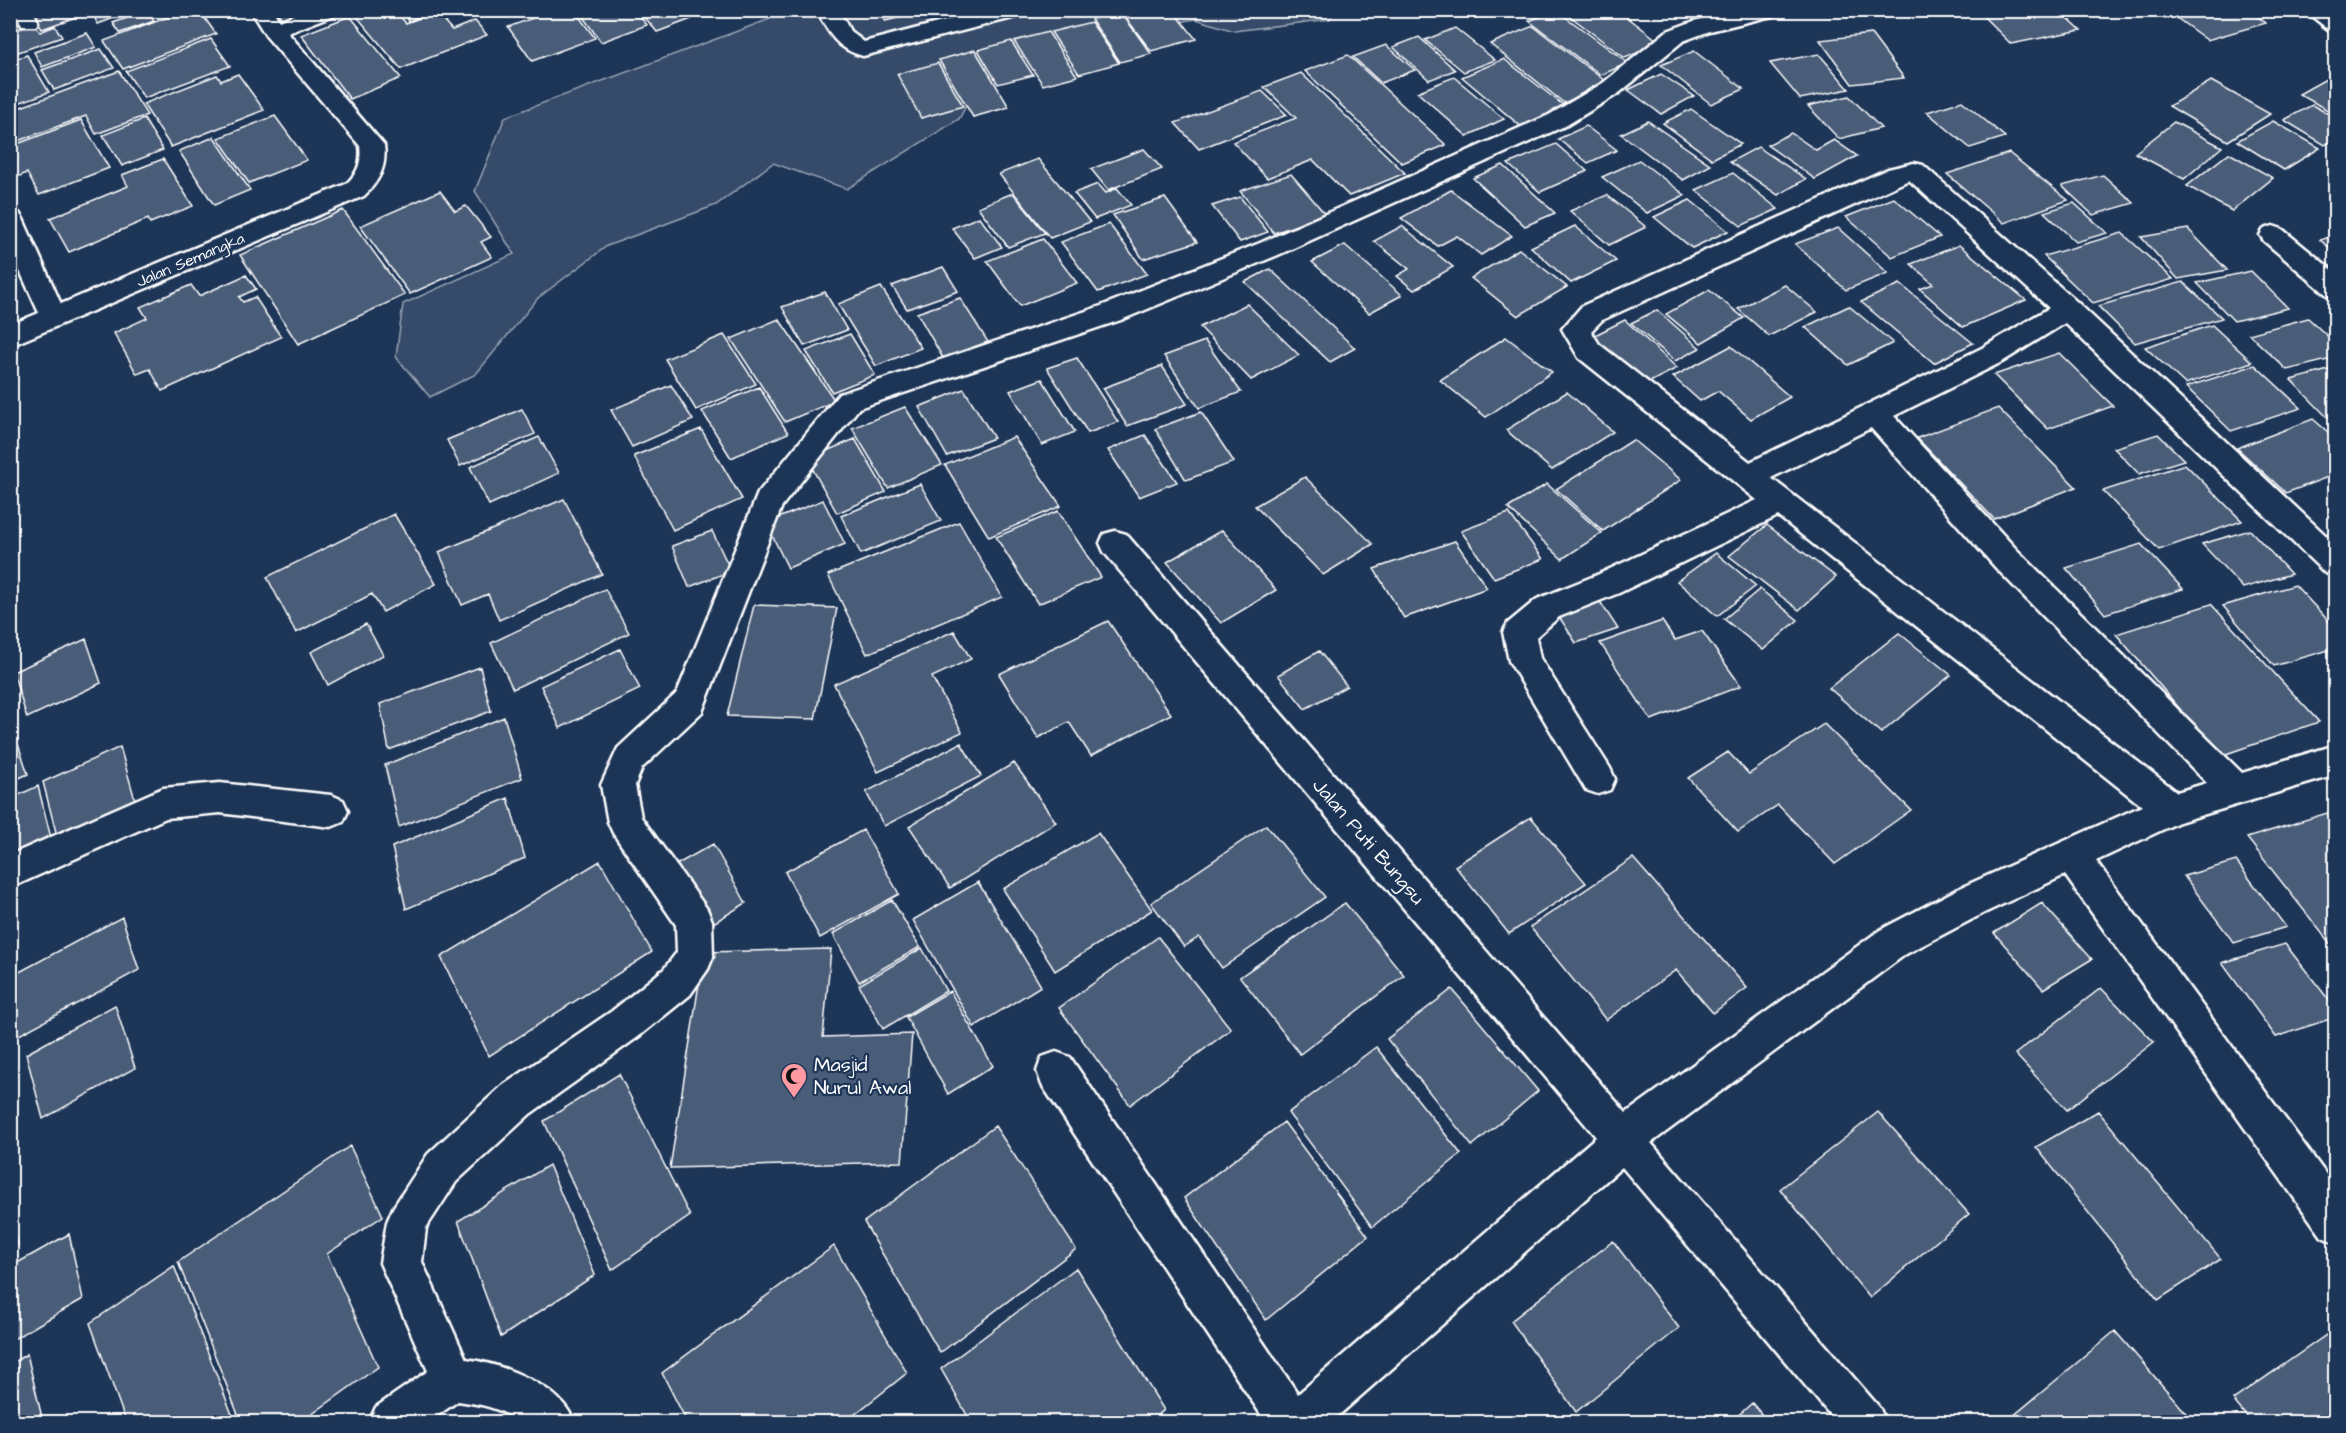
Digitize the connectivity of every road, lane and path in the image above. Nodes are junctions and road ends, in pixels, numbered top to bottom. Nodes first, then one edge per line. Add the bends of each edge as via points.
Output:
1 (261, 10) edge
2 (326, 10) edge
3 (828, 10) edge
4 (1017, 10) edge
5 (1768, 10) edge
6 (2315, 10) edge
7 (2336, 24) edge
8 (274, 31) junction
9 (10, 219) edge
10 (2273, 235) dead end
11 (2336, 288) edge
12 (2067, 309) junction
13 (54, 317) junction
14 (10, 336) edge
15 (1876, 414) junction
16 (1748, 476) junction
17 (1780, 502) junction
18 (1115, 543) dead end
19 (2336, 564) edge
20 (2336, 760) edge
21 (1598, 779) dead end
22 (2235, 789) junction
23 (2172, 809) junction
24 (331, 811) dead end
25 (2072, 856) junction
26 (10, 872) edge
27 (1056, 1071) dead end
28 (1623, 1139) junction
29 (2336, 1223) edge
30 (453, 1379) junction
31 (391, 1422) edge
32 (552, 1422) edge
33 (1291, 1422) edge
34 (1299, 1422) edge
35 (1864, 1422) edge

1 - 8 street
2 - 8 street
3 - 4 street via 845,41 863,50
5 - 30 street via 1675,36 1611,88 1558,120 1269,249 1111,313 849,401 769,501 690,702 630,758 618,785 626,822 694,921 695,957 677,982 625,1024 516,1100 442,1167 407,1222 401,1263
6 - 7 street
8 - 13 street, Jalan Semangka via 372,145 375,163 368,179 355,190
9 - 13 street
10 - 11 street
12 - 15 street via 1992,355
12 - 16 street via 1914,171 1897,175 1592,313 1576,328 1589,351
12 - 19 street
13 - 14 street, Jalan Semangka
15 - 16 street
15 - 22 street via 2045,601
16 - 17 street
17 - 21 street via 1608,584 1548,608 1519,632 1525,661
17 - 23 street
18 - 28 street, Jalan Puti Bungsu
20 - 22 street
22 - 23 street
23 - 25 street
24 - 26 street via 220,798 163,803
25 - 28 street via 1971,901 1893,942
25 - 29 street
27 - 33 street
28 - 34 street
28 - 35 street, Jalan Puti Bungsu
30 - 31 street
30 - 32 street via 484,1383 526,1400

